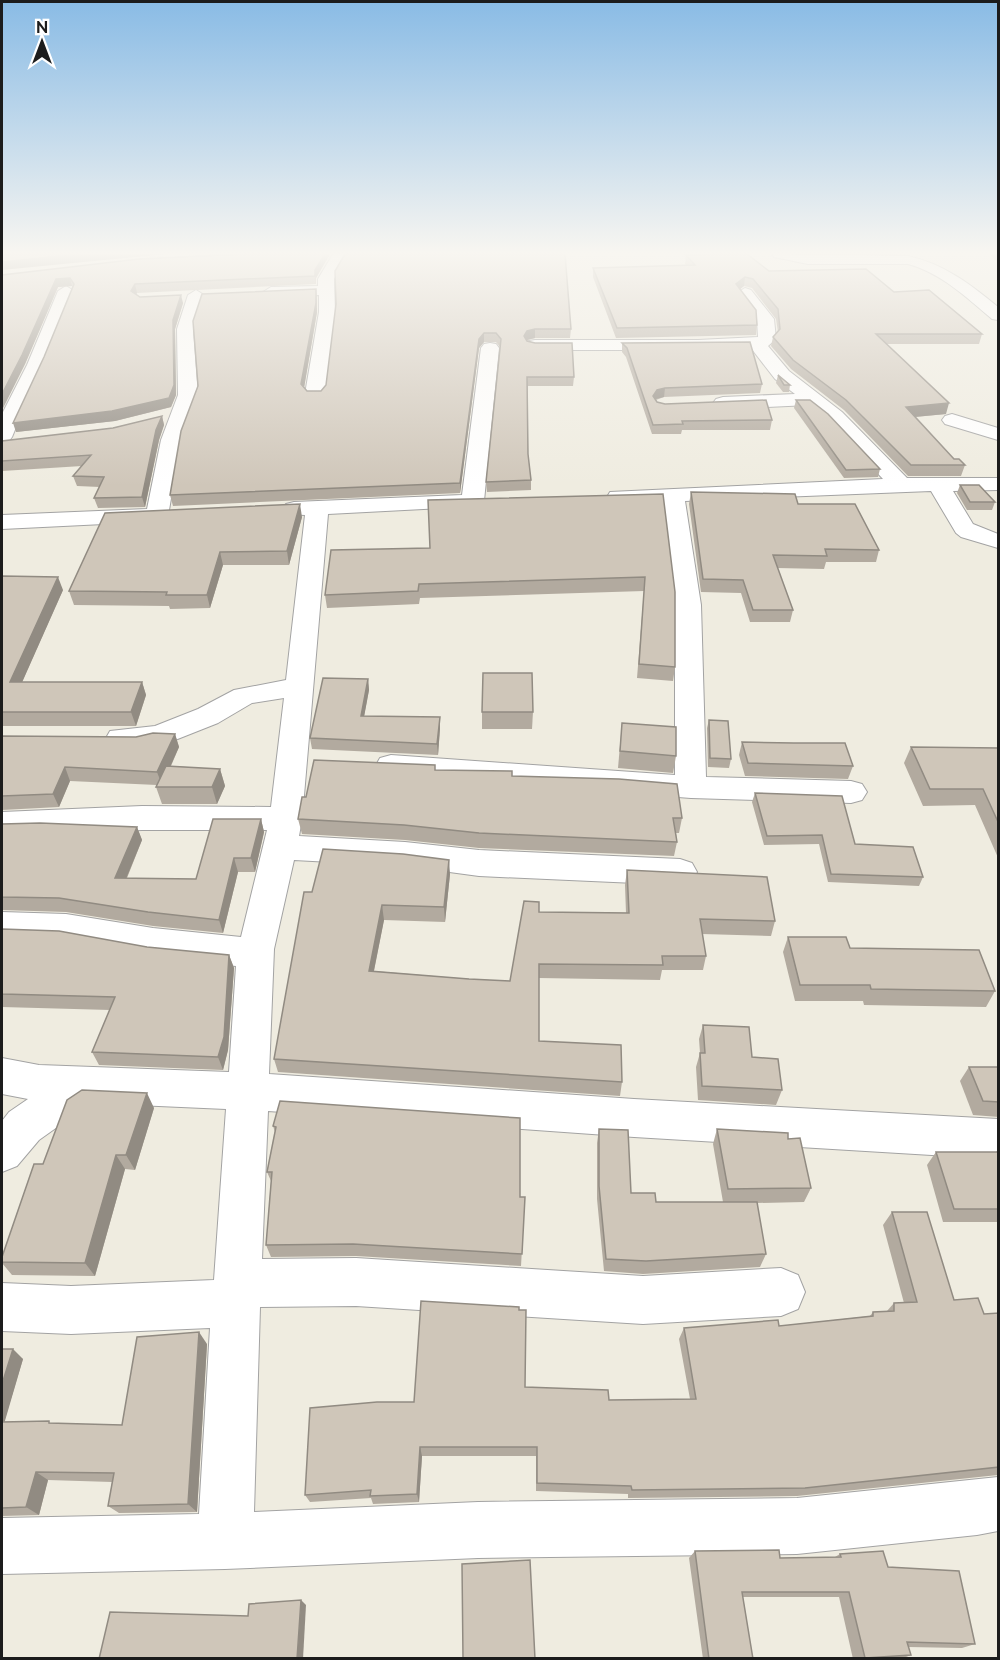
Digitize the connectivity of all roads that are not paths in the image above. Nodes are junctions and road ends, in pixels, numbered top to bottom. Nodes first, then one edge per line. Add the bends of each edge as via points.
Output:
1 (50, 331) edge
2 (185, 331) edge
3 (324, 331) edge
4 (768, 331) edge
5 (756, 343) junction
6 (535, 345) edge
7 (490, 348) dead end
8 (315, 394) edge
9 (813, 399) junction
10 (708, 403) edge
11 (952, 420) dead end
12 (999, 434) edge
13 (2, 437) edge
14 (22, 441) edge
15 (2, 443) edge
16 (999, 484) edge
17 (901, 485) junction
18 (938, 485) junction
19 (673, 495) junction
20 (602, 497) edge
21 (495, 500) edge
22 (472, 501) junction
23 (317, 508) junction
24 (271, 510) edge
25 (180, 514) edge
26 (157, 516) junction
27 (2, 522) edge
28 (999, 541) edge
29 (298, 686) junction
30 (95, 738) edge
31 (361, 764) edge
32 (691, 787) junction
33 (852, 792) dead end
34 (2, 824) edge
35 (284, 833) junction
36 (680, 872) edge
37 (2, 926) edge
38 (256, 953) junction
39 (2, 1076) edge
40 (87, 1083) junction
41 (248, 1091) junction
42 (999, 1139) edge
43 (2, 1152) edge
44 (781, 1292) dead end
45 (237, 1293) junction
46 (2, 1307) edge
47 (999, 1504) edge
48 (225, 1541) junction
49 (2, 1546) edge

1 - 13 street
2 - 26 street via 188,395 172,416
3 - 8 street
4 - 5 street via 767,339
5 - 6 street
5 - 9 street via 782,375
7 - 22 street
9 - 10 street
9 - 17 street via 835,416
11 - 12 street
14 - 15 street
16 - 18 street
17 - 18 street
17 - 19 street
18 - 28 street via 964,528
19 - 20 street
19 - 32 street via 688,605
21 - 22 street
22 - 23 street
23 - 24 street
23 - 29 street
25 - 26 street
26 - 27 street
29 - 30 street via 244,696 208,716 159,735
29 - 35 street via 308,761
31 - 32 street
32 - 33 street
34 - 35 street via 142,818
35 - 36 street via 479,863
35 - 38 street
37 - 38 street via 66,928 153,943
38 - 41 street
39 - 40 street via 39,1083
40 - 41 street
40 - 43 street via 24,1126
41 - 42 street
41 - 45 street
44 - 45 street via 643,1300 356,1282
45 - 46 street via 71,1310
45 - 48 street
47 - 48 street via 797,1526 478,1530
48 - 49 street

